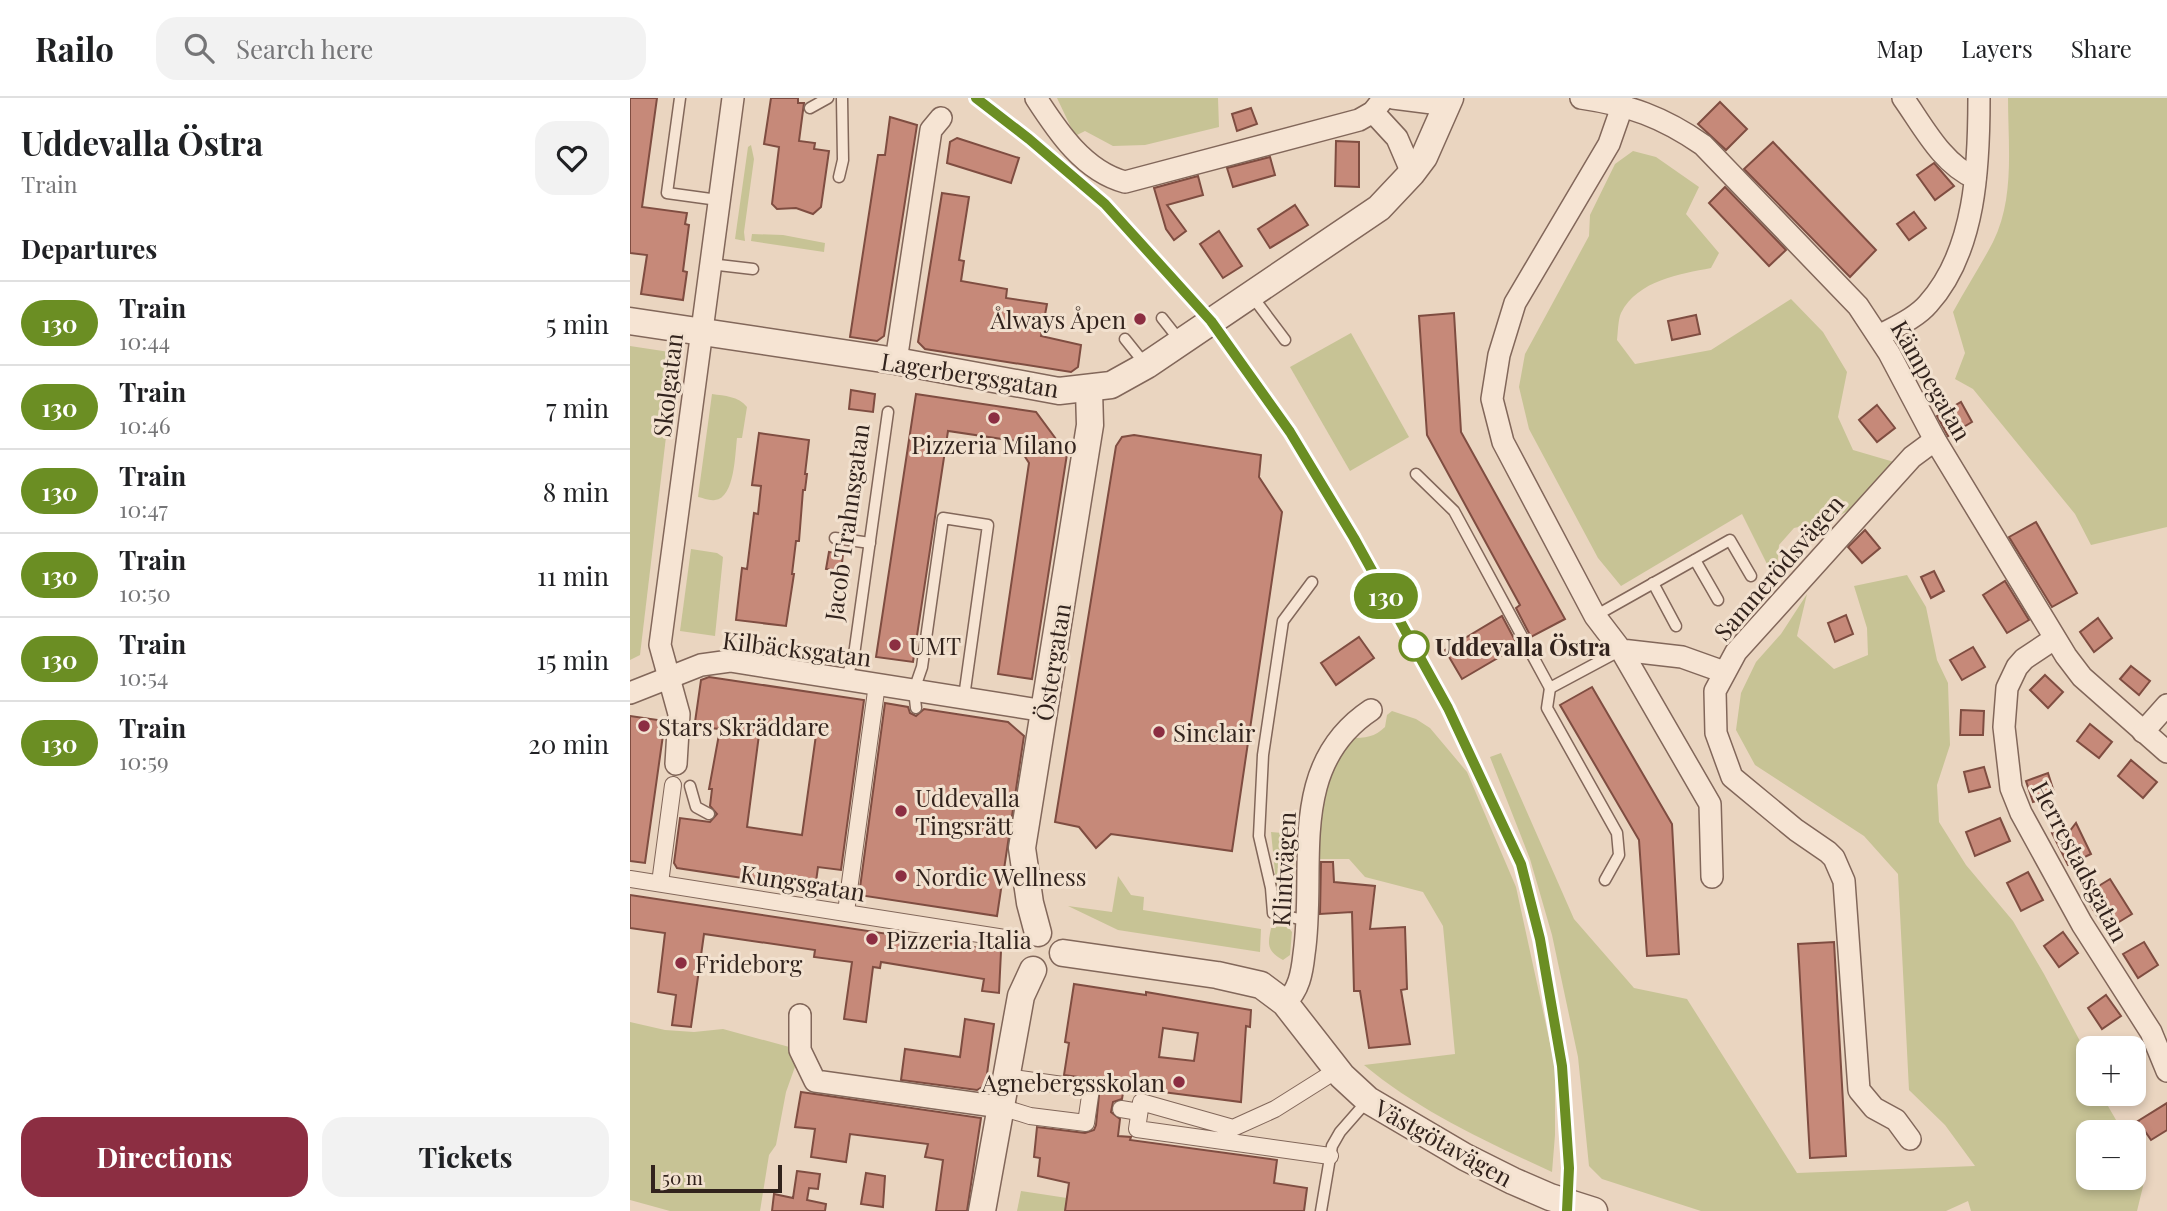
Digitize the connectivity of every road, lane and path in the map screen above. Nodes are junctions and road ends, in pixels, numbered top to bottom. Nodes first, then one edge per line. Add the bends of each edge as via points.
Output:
1 (680, 98) edge
2 (733, 98) edge
3 (828, 98) edge
4 (842, 98) edge
5 (1036, 98) edge
6 (1393, 98) edge
7 (1581, 98) edge
8 (1903, 98) edge
9 (1979, 98) edge
10 (1449, 101) edge
11 (1623, 101) edge
12 (1379, 105) edge
13 (810, 107) dead end
14 (941, 118) dead end
15 (1412, 173) junction
16 (839, 177) dead end
17 (1975, 178) junction
18 (718, 200) junction
19 (710, 264) junction
20 (753, 269) dead end
21 (1251, 294) junction
22 (1162, 317) dead end
23 (630, 321) edge
24 (1878, 336) junction
25 (1125, 339) dead end
26 (1284, 340) dead end
27 (1181, 342) junction
28 (699, 343) junction
29 (896, 361) junction
30 (1146, 365) junction
31 (1089, 390) junction
32 (888, 412) dead end
33 (1935, 440) junction
34 (1416, 474) dead end
35 (835, 538) dead end
36 (870, 543) junction
37 (1695, 559) junction
38 (1751, 576) dead end
39 (1312, 582) dead end
40 (1653, 583) junction
41 (1718, 600) dead end
42 (1595, 616) junction
43 (1676, 626) dead end
44 (2054, 639) junction
45 (1621, 650) junction
46 (1724, 673) junction
47 (670, 678) junction
48 (846, 680) junction
49 (877, 684) junction
50 (1550, 688) junction
51 (630, 693) edge
52 (964, 696) junction
53 (915, 699) junction
54 (2167, 705) edge
55 (1371, 710) dead end
56 (1045, 711) junction
57 (2143, 732) junction
58 (2167, 752) edge
59 (680, 778) junction
60 (709, 814) dead end
61 (1712, 877) dead end
62 (630, 879) edge
63 (1605, 880) dead end
64 (660, 883) junction
65 (846, 912) junction
66 (1308, 921) junction
67 (1038, 933) junction
68 (1011, 939) dead end
69 (1063, 953) junction
70 (1033, 970) junction
71 (1285, 1003) junction
72 (800, 1015) dead end
73 (1337, 1070) junction
74 (2167, 1071) edge
75 (1006, 1077) junction
76 (1368, 1100) junction
77 (1000, 1107) junction
78 (1121, 1109) dead end
79 (1139, 1112) junction
80 (1232, 1135) junction
81 (1910, 1139) dead end
82 (1330, 1156) junction
83 (982, 1211) edge
84 (1321, 1211) edge
85 (1594, 1211) edge

1 - 18 lane via 667,192
2 - 18 street, Skolgatan
3 - 13 lane
4 - 16 lane
5 - 12 street via 1082,157 1111,178 1125,182 1359,120
6 - 10 street
7 - 11 street, Kämpegatan
8 - 17 street via 1940,151 1961,172
9 - 17 street
10 - 15 street, Lagerbergsgatan
11 - 24 street, Kämpegatan via 1703,145 1858,306
11 - 42 street via 1609,144 1515,303 1492,399 1503,442
12 - 15 street
14 - 29 street via 932,130
15 - 21 street, Lagerbergsgatan via 1378,208
17 - 24 street via 1967,224 1940,288 1928,305
18 - 19 street, Skolgatan
19 - 20 lane
19 - 28 street, Skolgatan
21 - 26 lane
21 - 27 street, Lagerbergsgatan
22 - 27 lane
23 - 28 street, Lagerbergsgatan
24 - 33 street, Kämpegatan
25 - 30 lane
27 - 30 street, Lagerbergsgatan
28 - 29 street, Lagerbergsgatan
28 - 47 street, Skolgatan via 660,645
29 - 31 street, Lagerbergsgatan via 1033,388
30 - 31 street, Lagerbergsgatan via 1111,385
31 - 56 street, Östergatan via 1090,425
32 - 36 lane, Jacob Trahnsgatan
33 - 44 street, Kämpegatan
33 - 46 street, Samnerödsvägen via 1912,457 1735,652
34 - 50 lane via 1454,511
35 - 36 lane
36 - 48 lane, Jacob Trahnsgatan via 854,655
37 - 38 lane via 1730,540
37 - 40 lane
37 - 41 lane
39 - 66 lane via 1283,621 1258,824 1273,913
40 - 42 lane
40 - 43 lane
42 - 45 street
44 - 57 street, Kämpegatan via 2082,677
44 - 74 street, Herrestadsgatan via 2024,659 2007,688 2004,727 2011,788 2082,924 2151,1032
45 - 46 street via 1682,657
45 - 50 lane
45 - 61 street via 1710,804
46 - 81 street, Samnerödsvägen via 1715,691 1716,733 1732,776 1828,852 1840,869 1859,1090 1874,1108 1896,1120
47 - 48 street, Kilbäcksgatan via 709,662 730,661
47 - 51 street, Kilbäcksgatan
47 - 59 street, Skolgatan via 681,726
48 - 49 street, Kilbäcksgatan
49 - 53 street, Kilbäcksgatan
49 - 65 street
50 - 63 lane via 1547,708 1617,833 1619,855
52 - 53 street, Kilbäcksgatan
52 - 53 lane via 988,525 943,518
52 - 56 street, Kilbäcksgatan
54 - 57 street
55 - 66 street, Klintvägen via 1341,736 1317,783 1308,828
56 - 67 street, Östergatan via 1022,848
57 - 58 street, Kämpegatan
59 - 60 lane via 696,807
59 - 64 street
62 - 64 street, Kungsgatan
64 - 65 street, Kungsgatan
65 - 68 street, Kungsgatan
66 - 71 street, Klintvägen via 1302,973 1295,994
67 - 69 street via 1055,937
67 - 70 street via 1024,947 1024,960
69 - 70 street via 1053,970
69 - 71 street, Västgötavägen via 1261,985
70 - 75 street via 1021,996
71 - 73 street, Västgötavägen
72 - 77 street via 800,1050 815,1081
73 - 76 street, Västgötavägen
73 - 80 street via 1269,1103
75 - 77 street
75 - 77 street via 1091,1088 1090,1105 1086,1123
76 - 82 lane via 1340,1132
76 - 85 street, Västgötavägen via 1513,1181
77 - 83 street
78 - 79 street
79 - 80 street via 1141,1101
79 - 80 street via 1137,1129
80 - 82 street
82 - 84 lane

